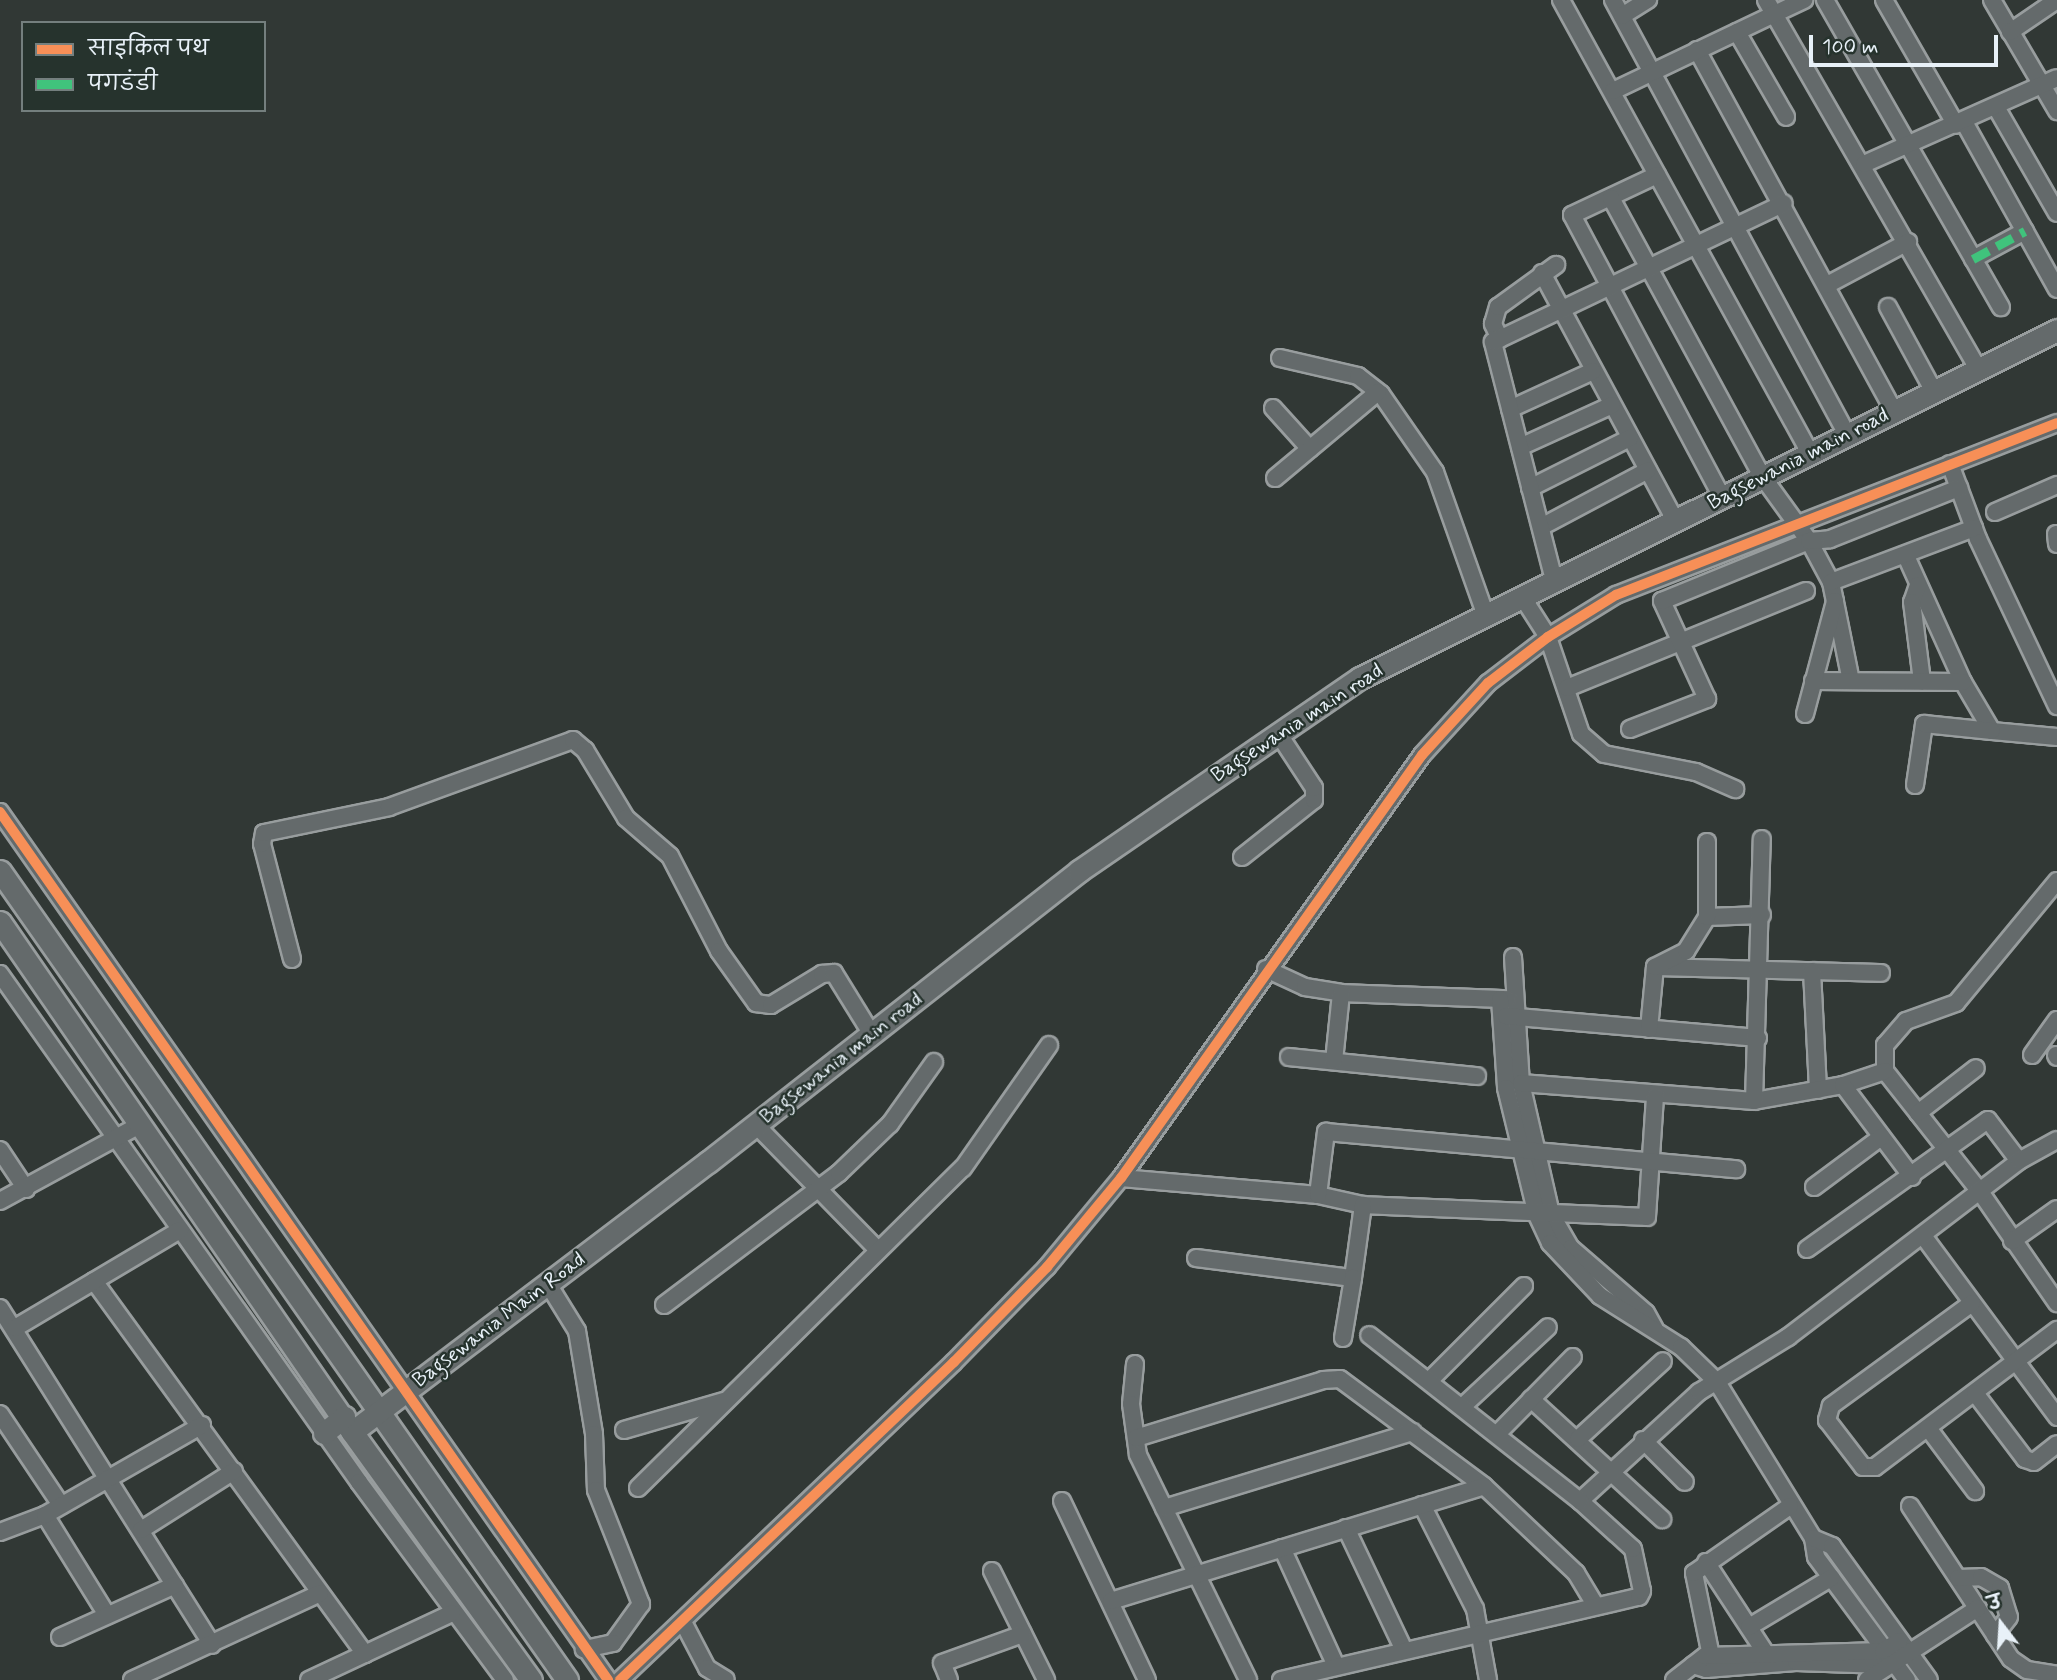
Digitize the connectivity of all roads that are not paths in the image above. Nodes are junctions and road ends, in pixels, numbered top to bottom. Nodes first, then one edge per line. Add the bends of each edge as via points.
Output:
1 (1561, 0) edge
2 (1613, 0) edge
3 (1648, 0) edge
4 (1802, 0) edge
5 (1825, 0) edge
6 (1884, 0) edge
7 (1992, 0) edge
8 (2057, 0) edge
9 (1770, 7) edge
10 (1622, 16) junction
11 (1737, 32) junction
12 (2010, 32) junction
13 (1697, 50) junction
14 (1653, 71) junction
15 (2049, 81) edge
16 (1613, 91) junction
17 (1996, 107) junction
18 (2057, 111) edge
19 (1786, 117) dead end
20 (1960, 123) junction
21 (1909, 145) junction
22 (1864, 164) junction
23 (1657, 175) junction
24 (1611, 198) junction
25 (1784, 203) junction
26 (2057, 214) edge
27 (1735, 227) junction
28 (2025, 231) junction
29 (1908, 242) junction
30 (1696, 247) junction
31 (1973, 259) junction
32 (1649, 269) junction
33 (1827, 285) junction
34 (1609, 288) junction
35 (2057, 289) edge
36 (1888, 307) dead end
37 (2000, 307) dead end
38 (1562, 313) junction
39 (2057, 330) edge
40 (1500, 339) junction
41 (1280, 358) dead end
42 (1978, 368) junction
43 (1593, 371) junction
44 (1933, 390) junction
45 (1378, 392) junction
46 (1612, 405) junction
47 (1273, 408) dead end
48 (1510, 410) junction
49 (1893, 410) junction
50 (2057, 423) edge
51 (1847, 434) junction
52 (1630, 438) junction
53 (1520, 447) junction
54 (1310, 449) junction
55 (1810, 453) junction
56 (1950, 464) junction
57 (1648, 470) junction
58 (1762, 477) junction
59 (1275, 478) dead end
60 (2057, 485) edge
61 (1530, 488) junction
62 (1959, 488) junction
63 (1722, 497) junction
64 (1995, 512) dead end
65 (1676, 522) junction
66 (1796, 523) junction
67 (1541, 527) junction
68 (1974, 528) junction
69 (1809, 541) junction
70 (1906, 556) junction
71 (1555, 583) junction
72 (1918, 585) junction
73 (1834, 588) junction
74 (1806, 591) dead end
75 (1523, 598) junction
76 (1486, 616) junction
77 (1543, 626) junction
78 (1680, 642) junction
79 (1814, 681) junction
80 (1851, 681) junction
81 (1922, 681) junction
82 (1964, 682) junction
83 (2051, 684) edge
84 (1567, 688) junction
85 (2057, 706) edge
86 (1805, 714) dead end
87 (1630, 729) dead end
88 (1992, 731) junction
89 (1278, 733) junction
90 (2057, 737) edge
91 (1916, 785) dead end
92 (1735, 789) dead end
93 (0, 812) edge
94 (1762, 839) dead end
95 (1707, 842) dead end
96 (1242, 857) dead end
97 (0, 871) edge
98 (2057, 881) edge
99 (1762, 915) junction
100 (1707, 917) junction
101 (0, 922) edge
102 (1513, 957) dead end
103 (292, 959) dead end
104 (1655, 967) junction
105 (1266, 969) junction
106 (1760, 970) junction
107 (1812, 971) junction
108 (1881, 973) dead end
109 (0, 974) edge
110 (1340, 993) junction
111 (1508, 999) junction
112 (1508, 1016) junction
113 (2057, 1020) edge
114 (1649, 1029) junction
115 (871, 1033) junction
116 (1758, 1038) junction
117 (1049, 1045) dead end
118 (2032, 1055) dead end
119 (1289, 1057) dead end
120 (1334, 1061) junction
121 (934, 1062) dead end
122 (1976, 1068) dead end
123 (1885, 1071) junction
124 (1477, 1076) dead end
125 (1521, 1083) junction
126 (1843, 1085) junction
127 (1818, 1090) junction
128 (1655, 1096) junction
129 (1754, 1101) junction
130 (1918, 1113) junction
131 (141, 1124) junction
132 (756, 1125) junction
133 (117, 1137) junction
134 (1881, 1138) junction
135 (2057, 1140) edge
136 (0, 1150) edge
137 (1949, 1150) junction
138 (1528, 1151) junction
139 (1651, 1161) junction
140 (2019, 1161) junction
141 (1736, 1169) dead end
142 (1912, 1177) junction
143 (1121, 1178) junction
144 (1814, 1187) dead end
145 (26, 1189) junction
146 (819, 1190) junction
147 (1981, 1193) junction
148 (1318, 1195) junction
149 (0, 1202) edge
150 (1363, 1205) junction
151 (2056, 1212) edge
152 (1544, 1214) junction
153 (180, 1230) junction
154 (612, 1235) joint
155 (1923, 1237) junction
156 (2012, 1241) junction
157 (1807, 1249) dead end
158 (878, 1250) junction
159 (1196, 1258) dead end
160 (1353, 1278) junction
161 (94, 1281) junction
162 (548, 1284) junction
163 (1524, 1286) dead end
164 (1972, 1303) junction
165 (2057, 1303) edge
166 (664, 1306) dead end
167 (5, 1317) edge
168 (1548, 1327) dead end
169 (2057, 1330) edge
170 (1369, 1335) dead end
171 (1343, 1338) dead end
172 (1573, 1357) dead end
173 (2016, 1360) junction
174 (1663, 1361) dead end
175 (1135, 1364) dead end
176 (1430, 1380) junction
177 (1717, 1382) junction
178 (403, 1392) junction
179 (1975, 1393) junction
180 (1531, 1399) junction
181 (726, 1401) junction
182 (1462, 1407) junction
183 (379, 1413) junction
184 (0, 1414) edge
185 (2057, 1417) edge
186 (348, 1424) junction
187 (202, 1425) junction
188 (1927, 1428) junction
189 (624, 1430) dead end
190 (1413, 1432) junction
191 (324, 1433) junction
192 (1497, 1434) junction
193 (1136, 1438) junction
194 (1578, 1439) junction
195 (1643, 1440) junction
196 (2057, 1444) edge
197 (234, 1471) junction
198 (1611, 1471) junction
199 (110, 1481) junction
200 (1685, 1482) dead end
201 (1484, 1486) junction
202 (638, 1488) dead end
203 (1975, 1491) dead end
204 (1062, 1501) dead end
205 (1580, 1501) junction
206 (61, 1505) junction
207 (1422, 1505) junction
208 (1790, 1506) junction
209 (1910, 1506) dead end
210 (1164, 1508) junction
211 (45, 1515) junction
212 (1662, 1519) dead end
213 (1346, 1528) junction
214 (141, 1530) junction
215 (0, 1532) edge
216 (1813, 1538) junction
217 (1282, 1548) junction
218 (1706, 1562) junction
219 (992, 1571) dead end
220 (1196, 1575) junction
221 (1831, 1578) junction
222 (1958, 1578) junction
223 (175, 1585) junction
224 (320, 1592) junction
225 (1111, 1601) junction
226 (1595, 1605) junction
227 (1978, 1608) junction
228 (452, 1613) junction
229 (107, 1615) junction
230 (683, 1622) junction
231 (1749, 1627) junction
232 (1482, 1631) junction
233 (1023, 1634) junction
234 (1995, 1635) junction
235 (60, 1637) dead end
236 (212, 1645) junction
237 (1903, 1647) junction
238 (1404, 1650) junction
239 (1765, 1652) junction
240 (365, 1654) junction
241 (589, 1655) junction
242 (1711, 1656) junction
243 (1887, 1659) junction
244 (1693, 1665) junction
245 (1336, 1667) junction
246 (2057, 1675) edge
247 (516, 1677) edge
248 (132, 1680) edge
249 (309, 1680) edge
250 (567, 1680) edge
251 (608, 1680) edge
252 (620, 1680) edge
253 (726, 1680) edge
254 (949, 1680) edge
255 (1046, 1680) edge
256 (1147, 1680) edge
257 (1248, 1680) edge
258 (1281, 1680) edge
259 (1488, 1680) edge
260 (1674, 1680) edge
261 (1867, 1680) edge
262 (1907, 1680) edge
263 (1929, 1680) edge

1 - 16 street
2 - 10 street
3 - 10 street
4 - 9 street
5 - 21 street
6 - 20 street
7 - 12 street
8 - 12 street
9 - 11 street
9 - 22 street
10 - 14 street
11 - 13 street
11 - 19 street
12 - 15 street
13 - 14 street
13 - 25 street
14 - 16 street
14 - 27 street
15 - 17 street
15 - 18 street
16 - 23 street
17 - 20 street
17 - 26 street
20 - 21 street
20 - 28 street
21 - 22 street
21 - 31 street
22 - 29 street
23 - 24 street
23 - 30 street
24 - 32 street
24 - 34 street via 1572,215
25 - 27 street
25 - 33 street
27 - 30 street
27 - 51 street
28 - 31 street
28 - 35 street
29 - 33 street
29 - 42 street
30 - 32 street
30 - 55 street
31 - 37 street
32 - 34 street
32 - 58 street
33 - 49 street
34 - 38 street
34 - 63 street
36 - 44 street
38 - 40 street
38 - 40 street via 1549,269 1496,311 1493,324
38 - 43 street
39 - 42 main road, Bagsewania main road
40 - 48 street via 1493,342
41 - 45 street via 1358,376
42 - 44 main road, Bagsewania main road
43 - 46 street
43 - 48 street
44 - 49 main road, Bagsewania main road
45 - 54 street
45 - 76 street via 1435,472
46 - 52 street
46 - 53 street
47 - 54 street
48 - 53 street
49 - 51 main road, Bagsewania main road
50 - 56 street
51 - 55 main road, Bagsewania main road
52 - 57 street
52 - 61 street
53 - 61 street
54 - 59 street
55 - 58 main road, Bagsewania main road
56 - 62 street
56 - 66 street
57 - 65 street
57 - 67 street
58 - 63 main road, Bagsewania main road
58 - 66 street
60 - 64 street
61 - 67 street
62 - 68 street
62 - 69 street via 1830,540
63 - 65 main road, Bagsewania main road
65 - 71 main road, Bagsewania main road
66 - 69 street
66 - 77 street
67 - 71 street
68 - 70 street
68 - 83 street
69 - 73 street
69 - 78 street via 1662,601
70 - 72 street
70 - 73 street
71 - 75 main road, Bagsewania main road
72 - 81 street via 1912,603
72 - 82 street
73 - 79 street
73 - 80 street
74 - 78 street
75 - 76 main road, Bagsewania main road
75 - 77 street
76 - 89 main road, Bagsewania main road via 1360,678
77 - 84 street
77 - 105 street via 1439,734
78 - 84 street
78 - 87 street via 1707,699
79 - 80 street
79 - 86 street
80 - 81 street
81 - 82 street
82 - 88 street
83 - 85 street
84 - 92 street via 1581,734 1604,754 1696,772
88 - 90 street
88 - 91 street via 1924,724
89 - 96 street via 1314,788 1314,800
89 - 115 main road, Bagsewania main road via 1125,837
93 - 178 street
94 - 99 street
95 - 100 street
97 - 183 main road
98 - 123 street via 1956,1003 1925,1010 1895,1029 1885,1045
99 - 100 street
99 - 106 street
100 - 104 street via 1686,951
101 - 131 main road
102 - 111 street
103 - 115 street via 261,844 264,833 389,807 573,740 585,750 626,818 670,856 719,951 756,1003 771,1005 822,974 834,973
104 - 106 street
104 - 114 street
105 - 110 street via 1305,987
105 - 143 street
106 - 107 street
106 - 116 street
107 - 108 street
107 - 127 street
109 - 133 street
110 - 111 street
110 - 120 street
111 - 112 street
112 - 114 street
112 - 125 street
112 - 138 street via 1503,1067
113 - 118 street
114 - 116 street
115 - 132 main road, Bagsewania main road
116 - 129 street
117 - 158 street via 963,1168
119 - 120 street
120 - 124 street
121 - 146 street via 890,1124
122 - 130 street
123 - 126 street
123 - 130 street
125 - 128 street
125 - 138 street
126 - 127 street
126 - 134 street
127 - 129 street
128 - 129 street
128 - 139 street
130 - 137 street
131 - 133 street
131 - 186 main road
132 - 146 street
132 - 154 main road, Bagsewania main road
133 - 145 street
133 - 153 street
134 - 142 street
134 - 144 street
135 - 140 street
136 - 145 street
137 - 140 street via 1988,1120
137 - 142 street
137 - 147 street
138 - 139 street
138 - 148 street via 1326,1132
138 - 152 street
139 - 141 street
139 - 152 street via 1647,1217
140 - 147 street
142 - 157 street
143 - 148 street
143 - 230 street via 1027,1289
145 - 149 street
146 - 158 street
146 - 166 street
147 - 155 street
147 - 156 street
148 - 150 street
150 - 152 street
150 - 160 street
151 - 156 street
152 - 177 street via 1571,1248
153 - 161 street
153 - 191 street
154 - 162 main road, Bagsewania Main Road
155 - 164 street
155 - 177 street via 1788,1337
156 - 165 street
158 - 181 street
159 - 160 street
160 - 171 street
161 - 167 street
161 - 187 street
162 - 178 main road, Bagsewania Main Road
162 - 241 street via 577,1331 594,1434 596,1490 640,1604 613,1643
163 - 176 street
164 - 173 street
164 - 188 street via 1827,1412 1827,1419 1868,1469
167 - 199 street
168 - 182 street
169 - 173 street
170 - 176 street
172 - 180 street
173 - 179 street
173 - 185 street
174 - 194 street
175 - 193 street via 1131,1404
176 - 182 street
177 - 195 street via 1674,1411
177 - 208 street
178 - 183 main road, Bagsewania Main Road
178 - 241 street
179 - 188 street
179 - 196 street via 2025,1459 2034,1462
180 - 192 street
180 - 194 street
181 - 189 street
181 - 202 street
182 - 192 street
183 - 186 main road, Bagsewania Main Road
183 - 250 main road
184 - 206 street
186 - 191 main road, Bagsewania Main Road
186 - 247 main road
187 - 197 street
187 - 199 street
188 - 203 street
190 - 193 street via 1346,1382 1331,1379
190 - 201 street
190 - 210 street
191 - 228 street
192 - 205 street
193 - 210 street via 1138,1455
194 - 198 street
195 - 198 street
195 - 200 street
197 - 214 street
197 - 224 street
198 - 205 street
198 - 212 street
199 - 206 street
199 - 214 street
201 - 207 street
201 - 226 street via 1576,1573
204 - 225 street
205 - 226 street via 1633,1549 1643,1587 1639,1597
206 - 211 street
207 - 213 street
207 - 232 street
208 - 216 street
208 - 218 street
209 - 222 street
210 - 220 street
211 - 215 street
211 - 229 street
213 - 217 street
213 - 238 street
214 - 223 street
216 - 221 street via 1816,1557
216 - 237 street via 1832,1546
217 - 220 street
217 - 245 street
218 - 231 street
218 - 242 street via 1696,1569 1693,1581
219 - 233 street
220 - 225 street
220 - 257 street
221 - 231 street
221 - 243 street
222 - 227 street
222 - 234 street via 1981,1577 2000,1588 2009,1612
223 - 229 street
223 - 236 street
224 - 236 street
224 - 240 street
225 - 256 street
226 - 232 street
227 - 234 street
227 - 237 street
228 - 240 street
228 - 247 street
229 - 235 street
230 - 252 street
230 - 253 street via 707,1668
231 - 239 street
232 - 238 street
232 - 259 street
233 - 254 street via 942,1663
233 - 255 street
234 - 246 street via 2020,1667
236 - 248 street
237 - 243 street
237 - 263 street
238 - 245 street
239 - 242 street
239 - 243 street
240 - 249 street
241 - 251 street
242 - 244 street
243 - 244 street via 1706,1670
243 - 261 street
243 - 262 street
244 - 260 street
245 - 258 street

